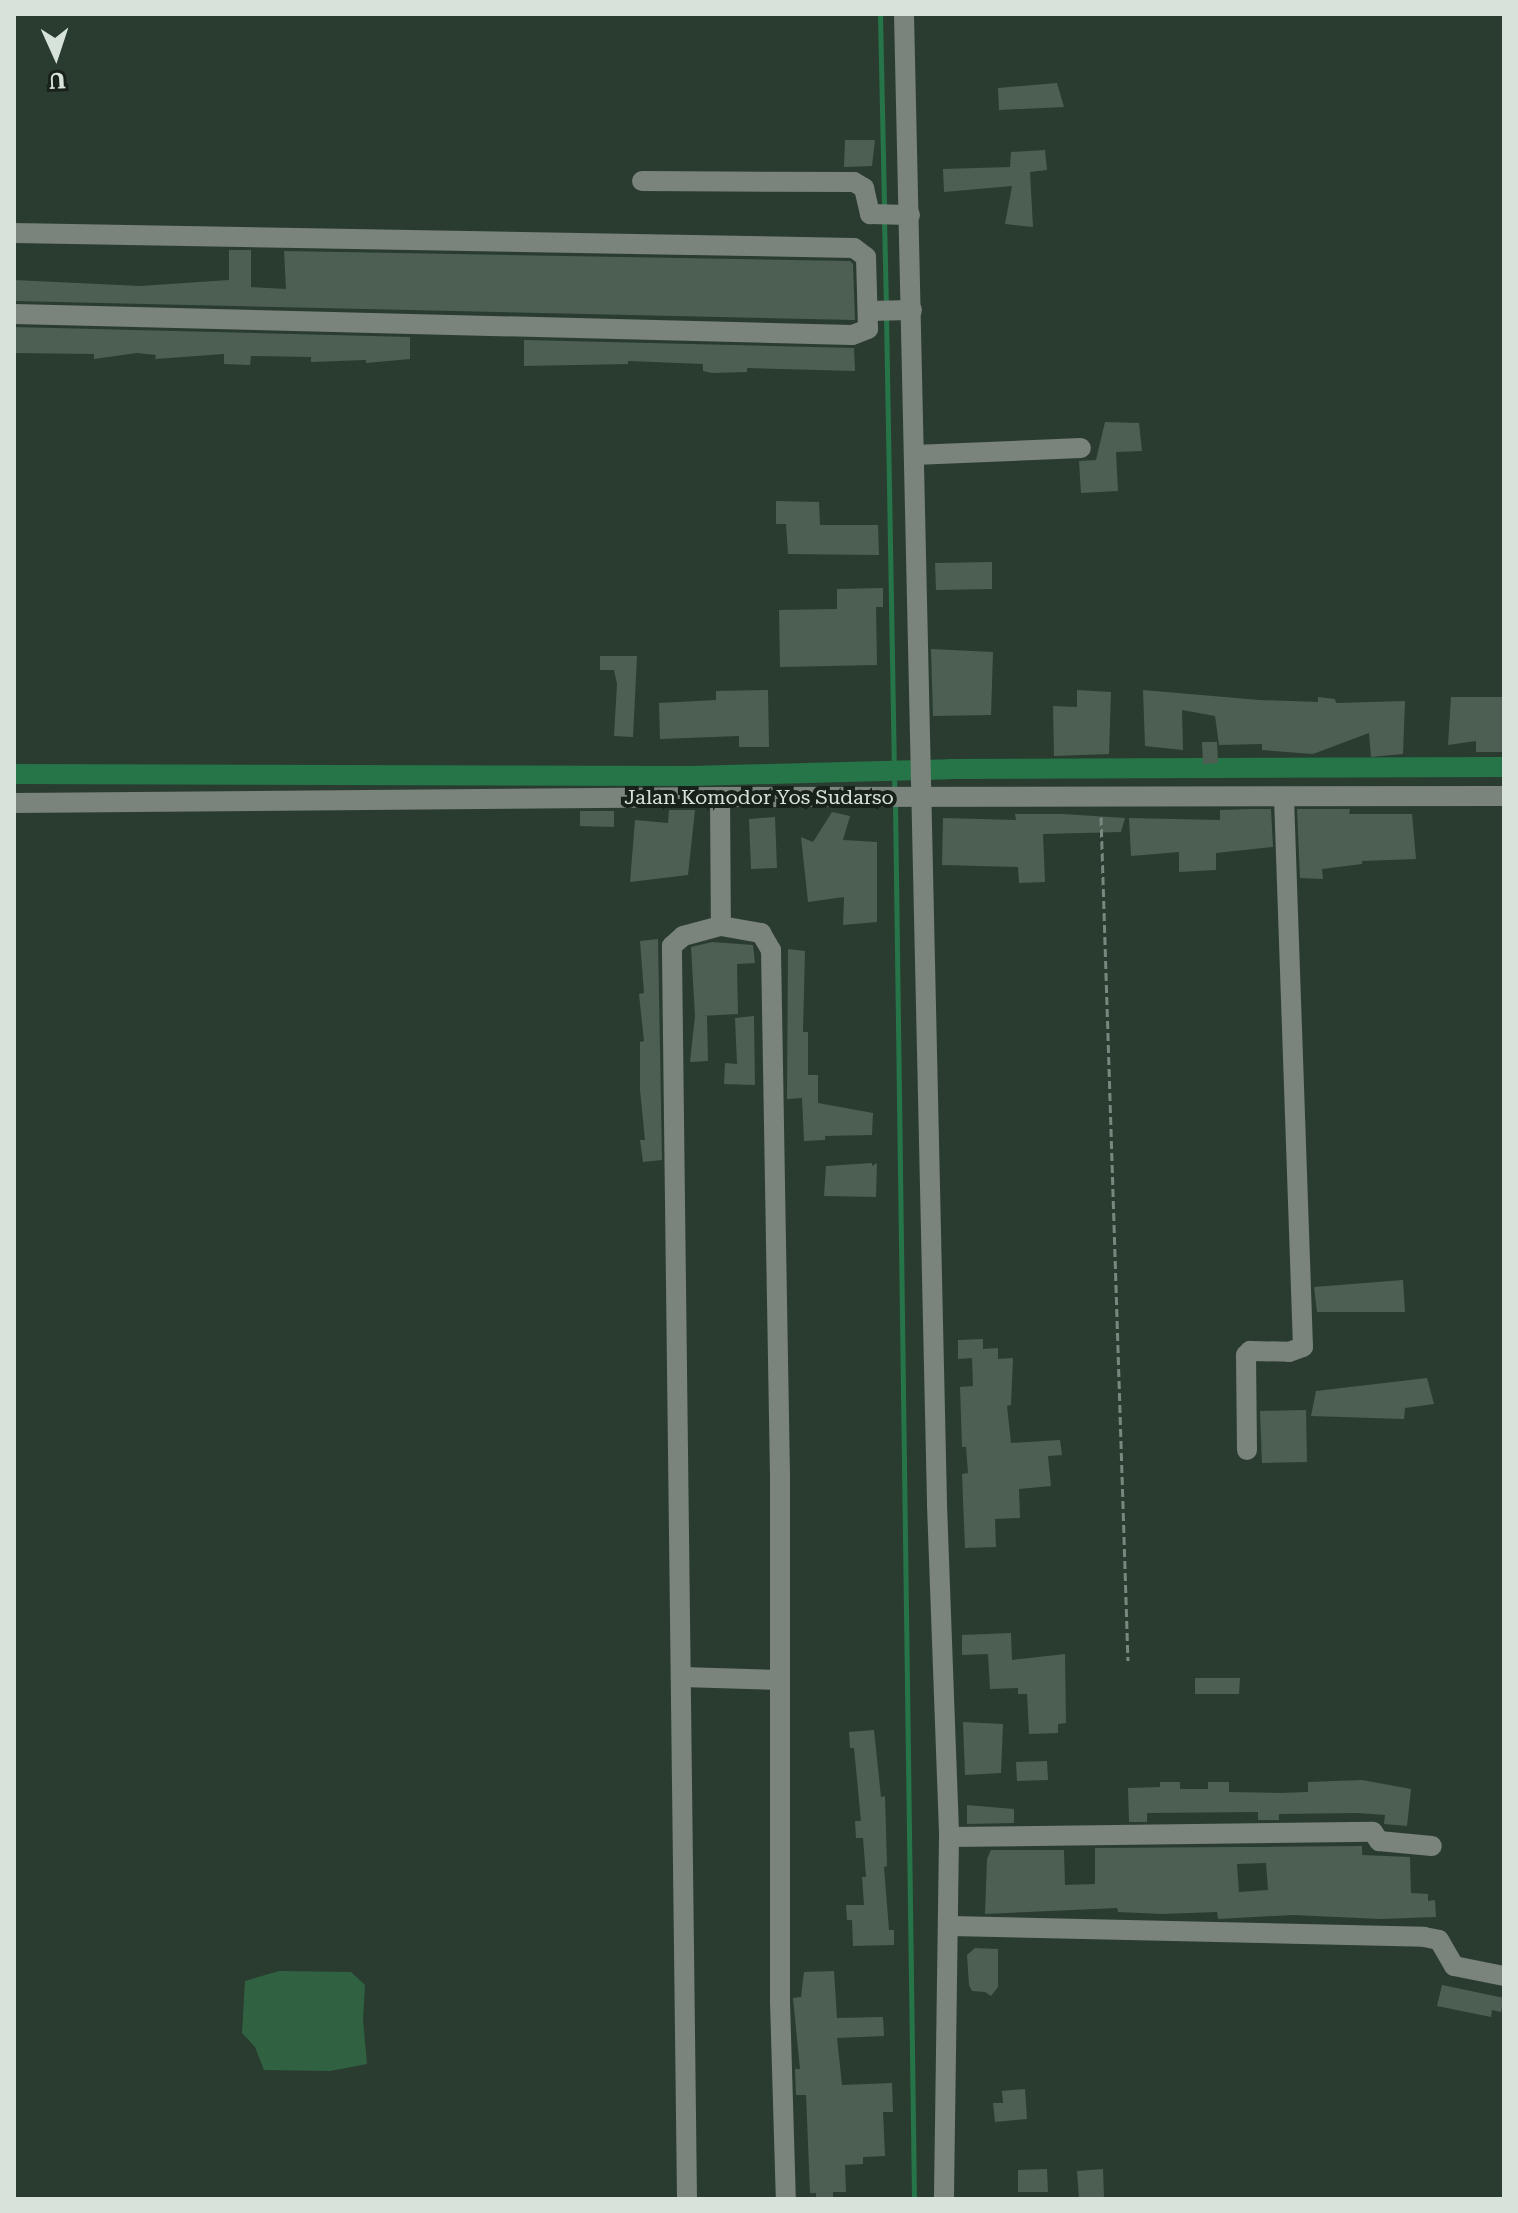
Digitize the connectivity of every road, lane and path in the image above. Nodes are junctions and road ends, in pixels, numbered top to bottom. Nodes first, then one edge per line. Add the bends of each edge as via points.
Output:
1 (904, 14) edge
2 (642, 181) dead end
3 (908, 215) junction
4 (14, 233) edge
5 (872, 311) junction
6 (908, 311) junction
7 (14, 314) edge
8 (1081, 448) dead end
9 (914, 455) junction
10 (919, 792) junction
11 (1504, 796) edge
12 (720, 797) junction
13 (1100, 797) junction
14 (1284, 798) junction
15 (14, 803) edge
16 (721, 926) junction
17 (1247, 1450) dead end
18 (1128, 1661) dead end
19 (682, 1677) junction
20 (780, 1680) junction
21 (949, 1837) junction
22 (1432, 1846) dead end
23 (950, 1926) junction
24 (1504, 1976) edge
25 (687, 2199) edge
26 (786, 2199) edge
27 (944, 2199) edge

1 - 3 street
2 - 3 street via 854,182 864,188 870,214
3 - 6 street
4 - 5 street via 854,248 866,257
5 - 6 street
5 - 7 street via 868,329 852,335
6 - 9 street
8 - 9 street
9 - 10 street
10 - 12 street, Jalan Komodor Yos Sudarso via 873,798
10 - 13 street, Jalan Komodor Yos Sudarso
10 - 21 street
11 - 14 street, Jalan Komodor Yos Sudarso
12 - 15 street, Jalan Komodor Yos Sudarso
12 - 16 street
13 - 14 street, Jalan Komodor Yos Sudarso
13 - 18 path
14 - 17 street via 1303,1347 1246,1355
16 - 19 street via 683,936 672,946
16 - 20 street via 761,933 771,950
19 - 20 street
19 - 25 street
20 - 26 street
21 - 22 street via 1373,1832 1379,1841
21 - 23 street
23 - 24 street via 1424,1937 1439,1940 1454,1966
23 - 27 street

